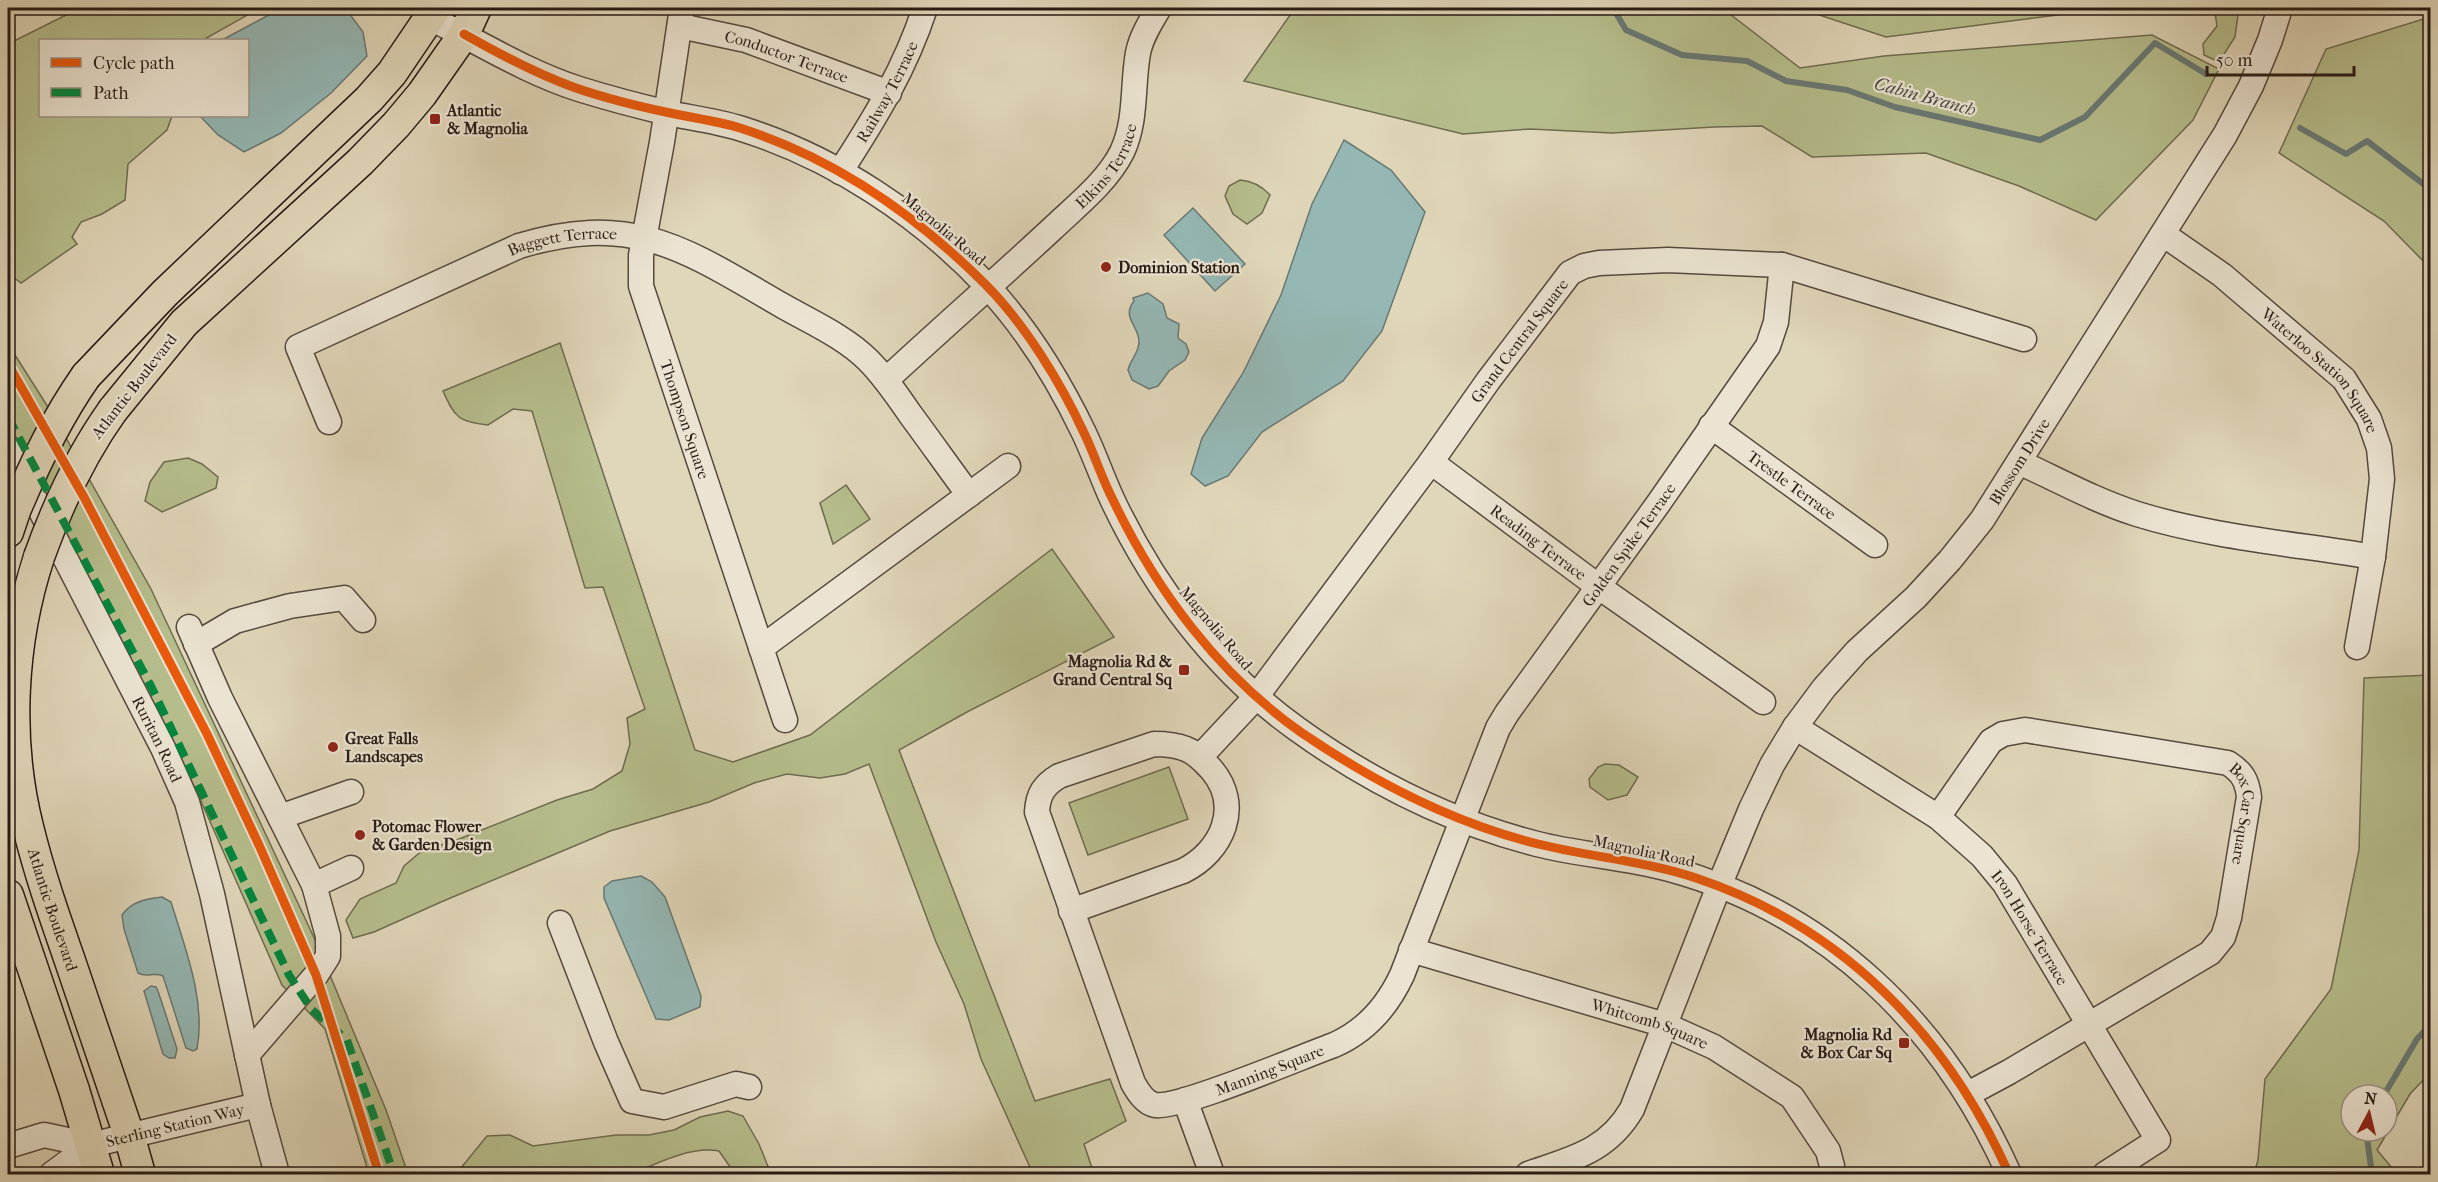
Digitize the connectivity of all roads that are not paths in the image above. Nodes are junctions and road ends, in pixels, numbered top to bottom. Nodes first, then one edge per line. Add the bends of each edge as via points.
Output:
1 (476, 8) edge
2 (925, 8) edge
3 (1159, 8) edge
4 (2280, 8) edge
5 (433, 13) edge
6 (681, 17) edge
7 (464, 34) junction
8 (889, 93) junction
9 (666, 112) junction
10 (840, 171) junction
11 (2163, 234) junction
12 (644, 237) junction
13 (1782, 265) junction
14 (989, 288) junction
15 (2024, 339) dead end
16 (886, 380) junction
17 (329, 422) dead end
18 (1711, 426) junction
19 (8, 447) edge
20 (1431, 462) junction
21 (2019, 462) junction
22 (1008, 466) dead end
23 (969, 495) junction
24 (11, 521) edge
25 (1875, 545) dead end
26 (2373, 557) junction
27 (1599, 587) junction
28 (363, 620) dead end
29 (2358, 647) dead end
30 (761, 648) junction
31 (1256, 697) junction
32 (1763, 702) dead end
33 (785, 720) dead end
34 (1795, 727) junction
35 (1200, 757) junction
36 (351, 792) dead end
37 (280, 817) junction
38 (1938, 817) junction
39 (1461, 820) junction
40 (351, 868) dead end
41 (314, 885) junction
42 (1719, 886) junction
43 (8, 895) edge
44 (1071, 911) junction
45 (560, 923) dead end
46 (1411, 950) junction
47 (1665, 1025) junction
48 (2089, 1026) junction
49 (247, 1055) junction
50 (749, 1087) dead end
51 (1968, 1094) junction
52 (1185, 1101) junction
53 (258, 1105) junction
54 (129, 1135) junction
55 (91, 1145) junction
56 (8, 1146) edge
57 (1589, 1164) edge
58 (52, 1174) edge
59 (99, 1174) edge
60 (140, 1174) edge
61 (277, 1174) edge
62 (1212, 1174) edge
63 (1528, 1174) edge
64 (1831, 1174) edge
65 (2009, 1174) edge
66 (2104, 1174) edge

1 - 7 main road, Atlantic Boulevard
2 - 8 street, Railway Terrace
3 - 14 street, Elkins Terrace via 1139,50 1129,133 1113,167
4 - 11 street, Blossom Drive via 2246,96
5 - 7 street, Magnolia Road
5 - 24 main road, bridge via 392,74 369,99 165,293 86,376 46,440
6 - 8 street, Conductor Terrace
6 - 9 street, Thompson Square
7 - 9 street, Magnolia Road via 526,68 575,88
7 - 54 main road, Atlantic Boulevard, bridge via 396,125 184,323 113,410 90,441 69,481 28,590 16,669 15,743 20,789 40,871
8 - 10 street, Railway Terrace
9 - 10 street, Magnolia Road via 736,127
9 - 12 street, Thompson Square
10 - 14 street, Magnolia Road via 936,237
11 - 21 street, Blossom Drive
11 - 26 street, Waterloo Station Square via 2222,275 2344,379 2362,405 2375,433 2381,463
12 - 16 street, Baggett Terrace via 704,261 842,340 868,359
12 - 17 street, Baggett Terrace via 582,233 519,246 298,347
12 - 30 street, Thompson Square via 641,286
13 - 15 street, Grand Central Square
13 - 18 street, Golden Spike Terrace via 1776,322 1768,346
13 - 20 street, Grand Central Square via 1668,260 1599,263 1570,273
14 - 16 street
14 - 31 street, Magnolia Road via 1061,388 1112,499 1158,581 1213,653
16 - 23 street, Baggett Terrace
18 - 25 street, Trestle Terrace
18 - 27 street, Golden Spike Terrace
19 - 49 street, Ruritan Road via 187,802 212,894
20 - 27 street, Reading Terrace
20 - 31 street, Grand Central Square
21 - 26 street via 2097,499 2183,526
21 - 34 street, Blossom Drive via 1950,560 1857,651
22 - 23 street
23 - 30 street
26 - 29 street, Waterloo Station Square
27 - 32 street, Reading Terrace
27 - 39 street, Golden Spike Terrace via 1498,728
28 - 37 street via 344,598 290,606 193,635 220,699
30 - 33 street, Thompson Square
31 - 35 street
31 - 39 street, Magnolia Road via 1369,776
34 - 38 street, Iron Horse Terrace
34 - 42 street, Blossom Drive via 1750,809
35 - 44 street, Manning Square via 1218,777 1226,808 1225,825 1210,853 1183,871
35 - 44 street, Manning Square via 1186,749 1154,744 1048,782 1037,799 1037,812
36 - 37 street
37 - 41 street
38 - 48 street, Iron Horse Terrace via 1982,856 2005,884
38 - 48 street, Box Car Square via 1991,741 2014,731 2228,763 2240,771 2248,784 2249,797 2223,938 2198,962
39 - 42 street, Magnolia Road via 1541,845 1669,869
39 - 46 street, Manning Square
40 - 41 street
41 - 49 street via 328,936 328,956
42 - 47 street, Blossom Drive
42 - 51 street, Magnolia Road via 1749,897 1841,954 1919,1028
43 - 55 main road
44 - 52 street, Manning Square via 1141,1097 1155,1105
45 - 50 street via 632,1101 664,1107 736,1084
46 - 47 street, Whitcomb Square
46 - 52 street, Manning Square via 1386,1004 1351,1037
47 - 57 street, Blossom Drive via 1632,1109
47 - 64 street, Whitcomb Square via 1714,1047 1792,1097 1828,1151
48 - 51 street, Box Car Square
48 - 66 street, Iron Horse Terrace via 2158,1140
49 - 53 street, Ruritan Road
51 - 65 street, Magnolia Road
52 - 62 street
53 - 54 street, Sterling Station Way
53 - 61 street, Ruritan Road
54 - 55 street, Sterling Station Way
54 - 60 main road, Atlantic Boulevard
55 - 56 street via 44,1135
55 - 58 street
55 - 59 main road
57 - 63 street, Blossom Drive

